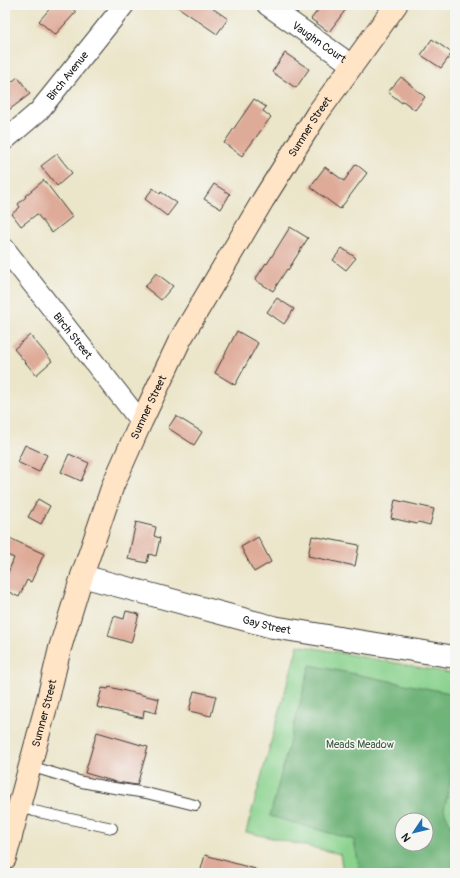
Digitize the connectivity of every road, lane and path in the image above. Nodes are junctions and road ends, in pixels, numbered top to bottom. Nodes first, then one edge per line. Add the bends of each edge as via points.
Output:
1 (124, 5) edge
2 (267, 5) edge
3 (396, 5) edge
4 (352, 65) junction
5 (5, 140) edge
6 (5, 249) edge
7 (140, 422) junction
8 (82, 576) junction
9 (455, 657) edge
10 (30, 766) junction
11 (195, 805) dead end
12 (19, 806) junction
13 (112, 828) dead end
14 (5, 858) edge

1 - 5 street, Birch Avenue via 39,111
2 - 4 street, Vaughn Court
3 - 4 main road, Sumner Street
4 - 7 main road, Sumner Street via 317,114 218,275 180,340
6 - 7 street, Birch Street
7 - 8 main road, Sumner Street via 113,485
8 - 9 street, Gay Street via 273,627
8 - 10 main road, Sumner Street via 60,648
10 - 11 lane via 108,788 146,793
10 - 12 main road, Sumner Street
12 - 13 lane
12 - 14 main road, Sumner Street

